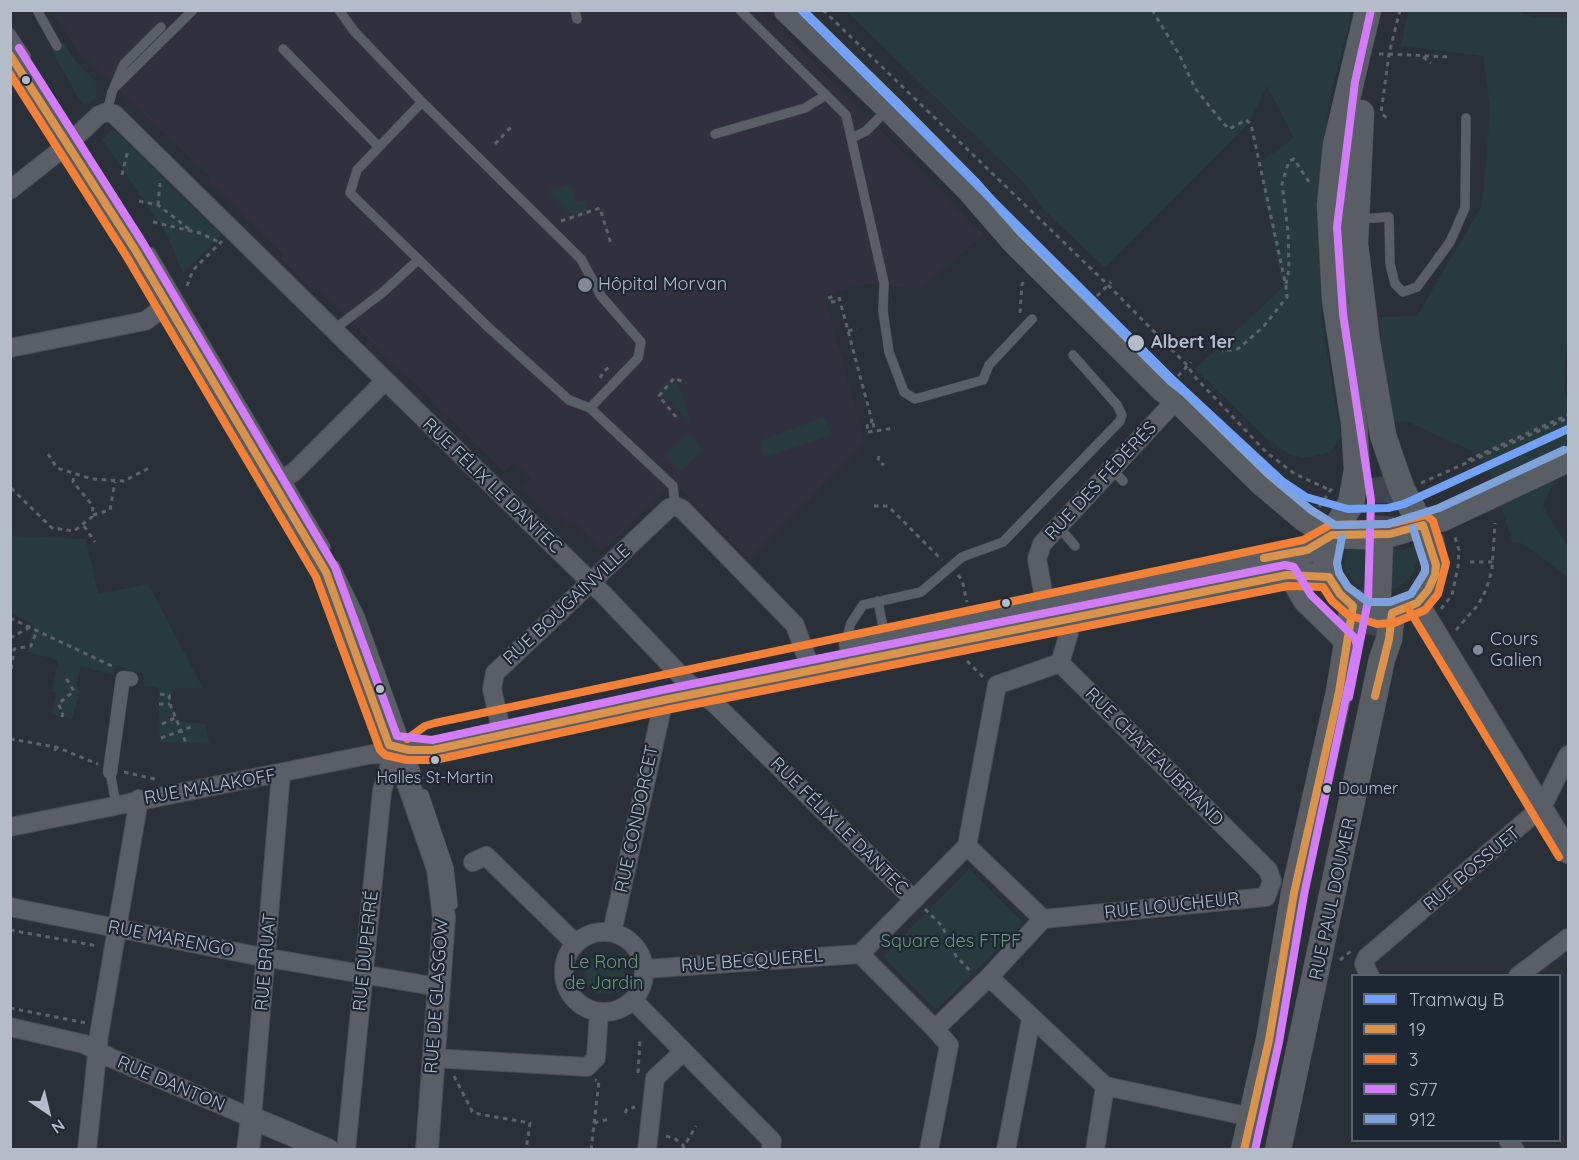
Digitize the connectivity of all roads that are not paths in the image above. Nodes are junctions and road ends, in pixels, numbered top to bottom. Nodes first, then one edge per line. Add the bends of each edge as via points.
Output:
1 (37, 10) edge
2 (193, 10) edge
3 (339, 10) edge
4 (740, 10) edge
5 (787, 10) edge
6 (1368, 10) edge
7 (1382, 10) edge
8 (161, 27) dead end
9 (10, 32) edge
10 (1360, 39) junction
11 (57, 46) dead end
12 (283, 49) dead end
13 (10, 54) edge
14 (116, 87) junction
15 (826, 95) junction
16 (422, 102) junction
17 (889, 108) junction
18 (107, 112) junction
19 (1466, 118) dead end
20 (715, 134) dead end
21 (852, 138) junction
22 (72, 140) junction
23 (378, 146) junction
24 (14, 187) edge
25 (1352, 220) junction
26 (418, 260) junction
27 (168, 304) junction
28 (1032, 319) dead end
29 (333, 330) junction
30 (10, 348) edge
31 (1073, 356) dead end
32 (385, 381) junction
33 (1177, 399) junction
34 (590, 408) junction
35 (1569, 459) edge
36 (280, 481) junction
37 (675, 506) junction
38 (1423, 525) junction
39 (1058, 526) junction
40 (1332, 535) junction
41 (1075, 546) dead end
42 (1377, 548) tunnel mouth
43 (1287, 575) junction
44 (1329, 577) junction
45 (591, 582) junction
46 (1380, 598) junction
47 (878, 601) junction
48 (1045, 603) junction
49 (1417, 603) junction
50 (1353, 606) junction
51 (1068, 620) junction
52 (1361, 637) junction
53 (844, 646) junction
54 (885, 647) junction
55 (808, 662) junction
56 (1060, 663) junction
57 (131, 679) dead end
58 (694, 686) junction
59 (664, 699) junction
60 (500, 720) junction
61 (397, 750) junction
62 (1569, 755) edge
63 (110, 770) joint
64 (281, 773) junction
65 (1347, 797) junction
66 (140, 800) junction
67 (116, 804) junction
68 (1542, 807) junction
69 (10, 827) edge
70 (967, 846) junction
71 (1569, 852) edge
72 (473, 862) dead end
73 (1283, 890) junction
74 (919, 904) junction
75 (10, 907) edge
76 (1043, 919) junction
77 (117, 928) junction
78 (612, 932) junction
79 (1569, 938) edge
80 (575, 943) junction
81 (860, 954) junction
82 (266, 957) junction
83 (645, 969) junction
84 (1368, 973) edge
85 (364, 974) junction
86 (1519, 974) edge
87 (981, 976) junction
88 (438, 987) junction
89 (633, 1000) junction
90 (599, 1012) junction
91 (1031, 1019) junction
92 (10, 1027) edge
93 (935, 1029) junction
94 (1269, 1040) junction
95 (97, 1051) junction
96 (683, 1052) junction
97 (437, 1058) junction
98 (1105, 1086) junction
99 (252, 1118) junction
100 (1251, 1118) junction
101 (648, 1141) edge
102 (87, 1149) edge
103 (248, 1149) edge
104 (328, 1149) edge
105 (346, 1149) edge
106 (427, 1149) edge
107 (438, 1149) edge
108 (771, 1149) edge
109 (929, 1149) edge
110 (1006, 1149) edge
111 (1095, 1149) edge
112 (1244, 1149) edge
113 (1278, 1149) edge

1 - 11 lane
2 - 14 lane
3 - 16 lane
4 - 15 lane
5 - 17 main road
6 - 10 main road
7 - 25 main road via 1365,83
8 - 14 lane via 124,64
9 - 22 lane, RUE DE GLASGOW
10 - 25 main road via 1342,189 1341,274 1375,478 1353,312
10 - 40 main road via 1336,145 1330,205 1335,300 1354,423 1357,470 1351,503
12 - 23 lane
13 - 22 main road, RUE DE GLASGOW
14 - 18 lane
15 - 20 lane via 805,108
15 - 21 lane via 846,115
16 - 23 lane
16 - 34 lane via 581,259 601,296 641,342 638,358
17 - 21 lane via 866,131
17 - 33 main road via 1014,241
18 - 22 street
18 - 29 street, RUE FÉLIX LE DANTEC via 132,132 226,237
19 - 25 lane via 1465,208 1450,242 1417,287 1403,292 1395,284 1390,264 1389,217
21 - 28 lane via 884,283 883,312 889,352 904,392 915,399 983,380 989,364
22 - 24 street
22 - 27 main road, RUE DE GLASGOW
22 - 36 lane, RUE DE GLASGOW via 178,296
23 - 26 lane via 357,170 350,193
25 - 38 main road via 1383,435 1398,482
26 - 29 lane
26 - 34 lane via 569,400
27 - 30 street via 145,321
27 - 36 main road, RUE DE GLASGOW
29 - 32 street, RUE FÉLIX LE DANTEC
31 - 47 lane via 1117,405 1122,415 1120,421 1003,542 962,557 921,591
32 - 36 street via 300,467
32 - 45 street, RUE FÉLIX LE DANTEC
33 - 39 street, RUE DES FÉDÉRÉS via 1118,475
33 - 40 main road via 1270,489 1305,519
34 - 37 lane via 673,486
35 - 38 main road
36 - 61 main road, RUE DE GLASGOW via 326,572
37 - 45 street, RUE BOUGAINVILLE
37 - 55 street via 795,625
38 - 40 main road via 1390,534
38 - 49 main road via 1436,565 1428,590
39 - 41 lane
39 - 48 street, RUE DES FÉDÉRÉS via 1042,544 1037,559
40 - 44 main road via 1326,563
40 - 48 main road via 1307,550
42 - 46 main road, RUE PAUL DOUMER
43 - 44 main road
43 - 51 main road
43 - 52 street via 1303,602
44 - 50 main road
45 - 58 street, RUE FÉLIX LE DANTEC
45 - 60 street, RUE BOUGAINVILLE via 495,673 492,689
46 - 49 main road
46 - 50 main road via 1365,612
46 - 65 main road, RUE PAUL DOUMER via 1389,639
47 - 53 lane via 863,605 850,624
47 - 54 lane
48 - 51 lane via 1060,610
48 - 54 main road
49 - 68 street
50 - 52 main road, RUE PAUL DOUMER
51 - 54 main road
51 - 56 street via 1069,633
52 - 65 main road
52 - 73 main road, RUE PAUL DOUMER via 1340,693
52 - 94 main road via 1284,1001
53 - 54 main road
53 - 55 main road
54 - 55 main road
55 - 58 main road
56 - 70 street via 997,685
56 - 73 street, RUE CHATEAUBRIAND via 1268,870
57 - 63 street via 123,678
58 - 59 main road
58 - 60 main road
58 - 74 street, RUE FÉLIX LE DANTEC
59 - 61 main road via 433,750
59 - 78 street, RUE CONDORCET
60 - 61 main road via 430,735
61 - 64 street, RUE MALAKOFF
61 - 85 street, RUE DUPERRÉ via 382,791
61 - 88 street, RUE DE GLASGOW via 438,869 444,918
61 - 97 lane via 443,846 452,887 453,914
62 - 68 street, RUE BOSSUET
63 - 67 lane
64 - 66 street, RUE MALAKOFF
64 - 82 street, RUE BRUAT
65 - 113 main road via 1288,1040 1292,1089
66 - 67 street, RUE MALAKOFF
66 - 77 street
67 - 69 street, RUE MALAKOFF
68 - 71 street
68 - 84 street, RUE BOSSUET via 1367,957 1364,964
70 - 74 street
70 - 76 street
72 - 80 street via 486,856
73 - 76 street, RUE LOUCHEUR via 1259,898
73 - 94 main road, RUE PAUL DOUMER
74 - 81 street
75 - 77 street, RUE MARENGO
76 - 87 street
77 - 82 street, RUE MARENGO
77 - 95 street
78 - 80 street via 599,931
78 - 83 street via 635,945
79 - 86 street
80 - 90 street via 563,966 568,991 587,1009
81 - 83 street, RUE BECQUEREL
81 - 93 street
82 - 85 street, RUE MARENGO
82 - 99 street, RUE BRUAT
83 - 89 street via 642,986
85 - 88 street, RUE MARENGO
85 - 105 street, RUE DUPERRÉ
87 - 91 street
87 - 93 street
88 - 97 street, RUE DE GLASGOW
89 - 90 street via 612,1012
89 - 96 street
90 - 97 street via 596,1058 587,1067
91 - 98 street
91 - 110 street
92 - 95 street, RUE DANTON via 84,1044
93 - 109 street via 949,1045
94 - 100 main road, RUE PAUL DOUMER
95 - 99 street, RUE DANTON
95 - 102 street
96 - 101 street via 656,1078
96 - 108 street via 772,1141
97 - 106 street, RUE DE GLASGOW
97 - 107 lane
98 - 100 street
98 - 111 street
99 - 103 street, RUE BRUAT
99 - 104 street, RUE DANTON
100 - 112 main road, RUE PAUL DOUMER

